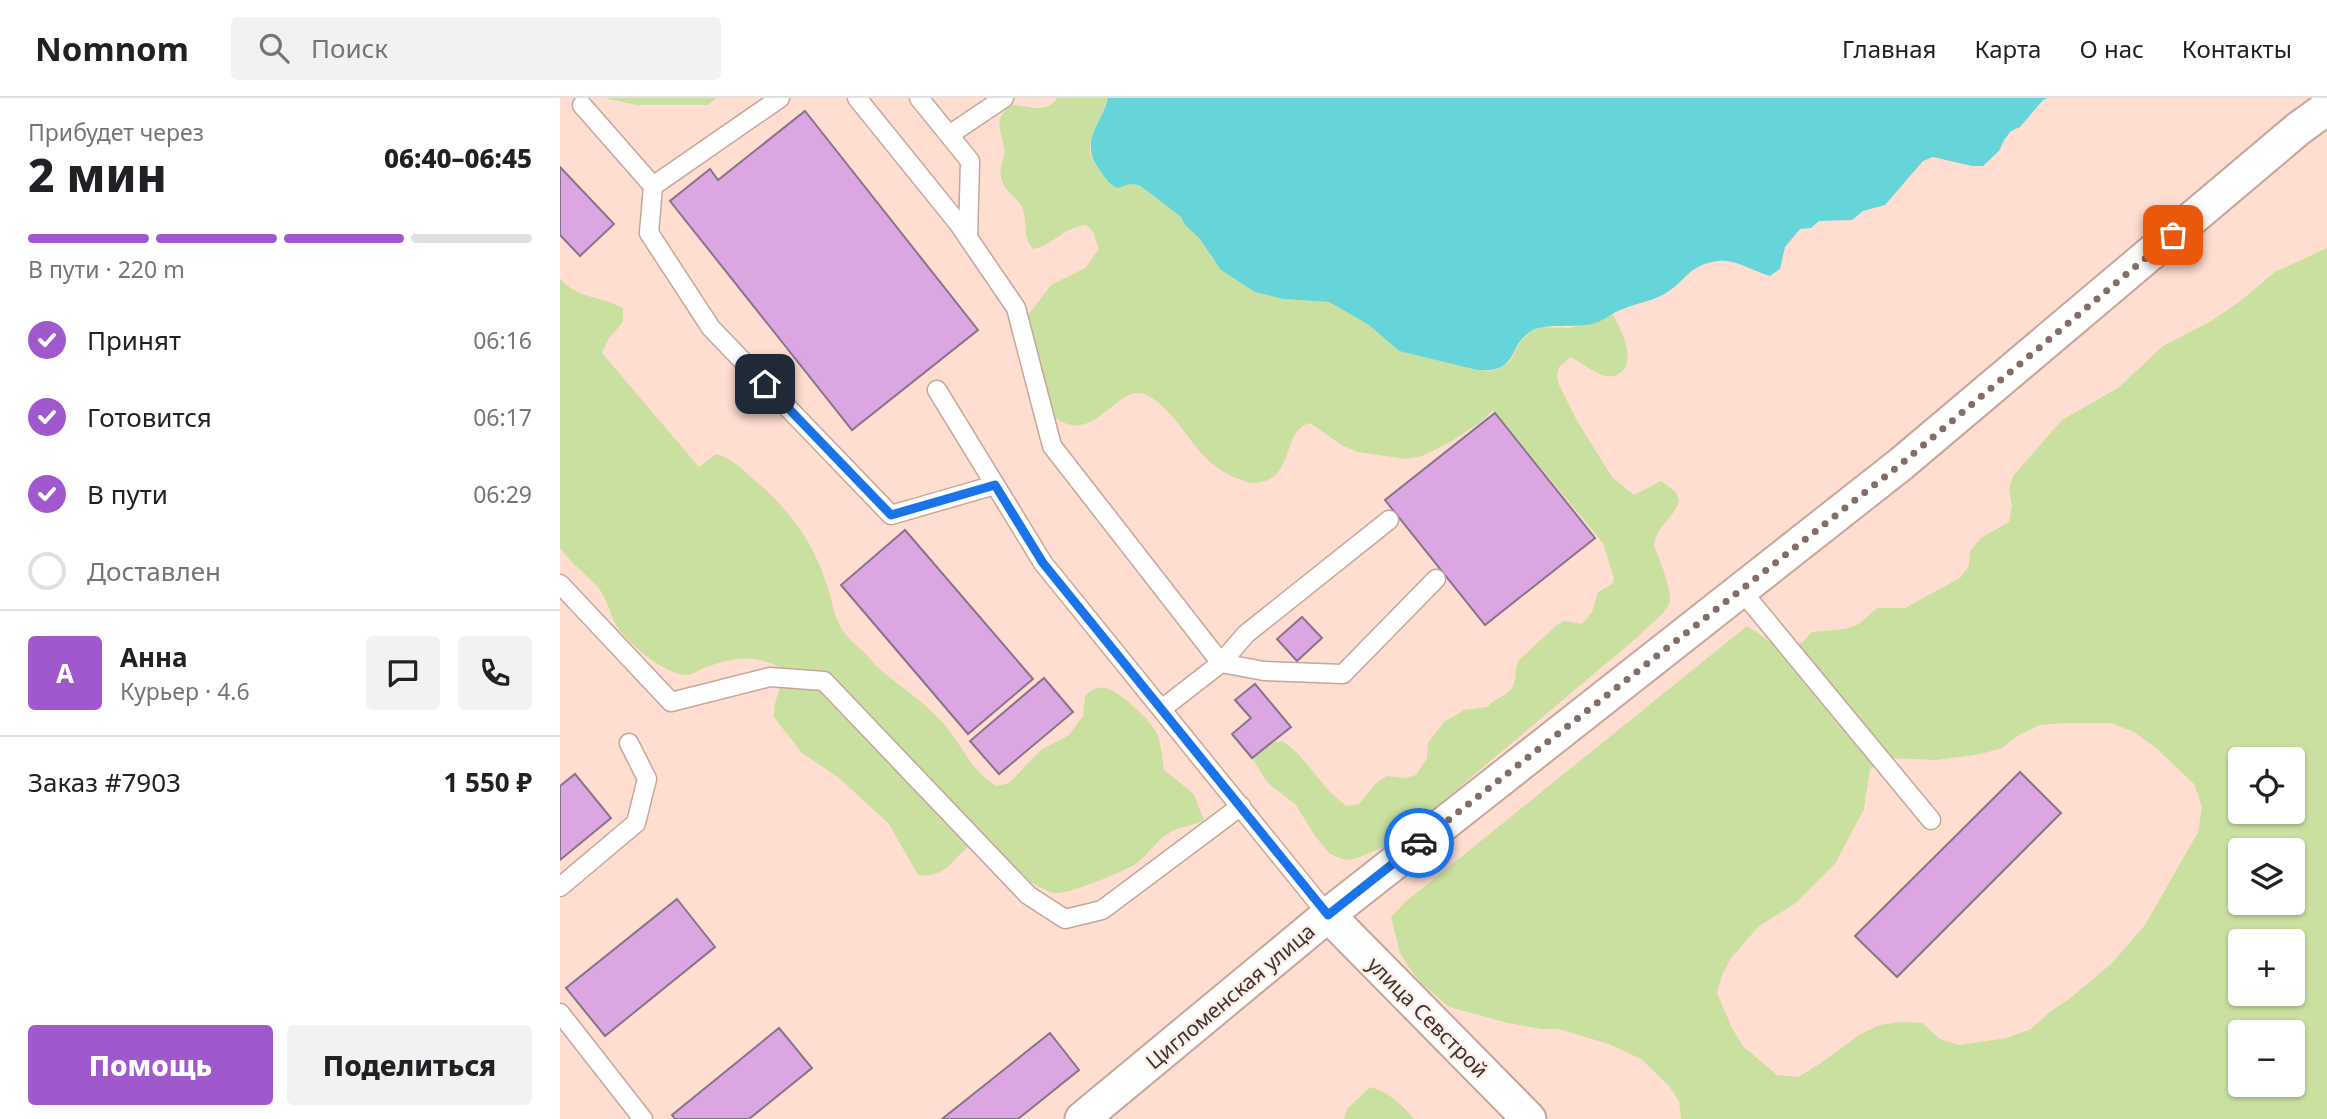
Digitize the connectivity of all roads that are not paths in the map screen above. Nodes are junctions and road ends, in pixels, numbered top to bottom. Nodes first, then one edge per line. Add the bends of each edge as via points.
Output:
1 (780, 98) edge
2 (858, 98) edge
3 (919, 98) edge
4 (1004, 98) edge
5 (582, 105) dead end
6 (2327, 108) edge
7 (949, 135) junction
8 (653, 186) junction
9 (968, 237) junction
10 (937, 390) dead end
11 (995, 485) junction
12 (1389, 520) dead end
13 (1436, 579) dead end
14 (560, 583) edge
15 (1741, 590) junction
16 (1221, 663) junction
17 (1163, 708) junction
18 (629, 743) dead end
19 (1241, 806) junction
20 (1931, 820) dead end
21 (560, 887) edge
22 (1328, 915) junction
23 (560, 1013) edge
24 (643, 1119) edge
25 (1082, 1119) edge
26 (1529, 1119) edge

1 - 8 lane
2 - 9 lane
3 - 7 lane
4 - 7 lane
5 - 8 lane
6 - 15 street, Цигломенская улица via 1901,464
7 - 9 lane via 970,161
8 - 11 lane via 649,233 711,328 891,515
9 - 16 lane via 1016,309 1052,446
10 - 11 lane
11 - 17 lane via 1043,563
12 - 16 lane via 1246,634
13 - 16 lane via 1343,674 1264,671
14 - 19 lane via 671,702 771,677 824,681 1028,895 1065,919 1102,910
15 - 20 lane
15 - 22 street, Цигломенская улица
16 - 17 lane
17 - 19 lane
18 - 21 lane via 647,779 636,823
19 - 22 lane
22 - 25 street, Цигломенская улица
22 - 26 street, улица Севстрой
23 - 24 lane

